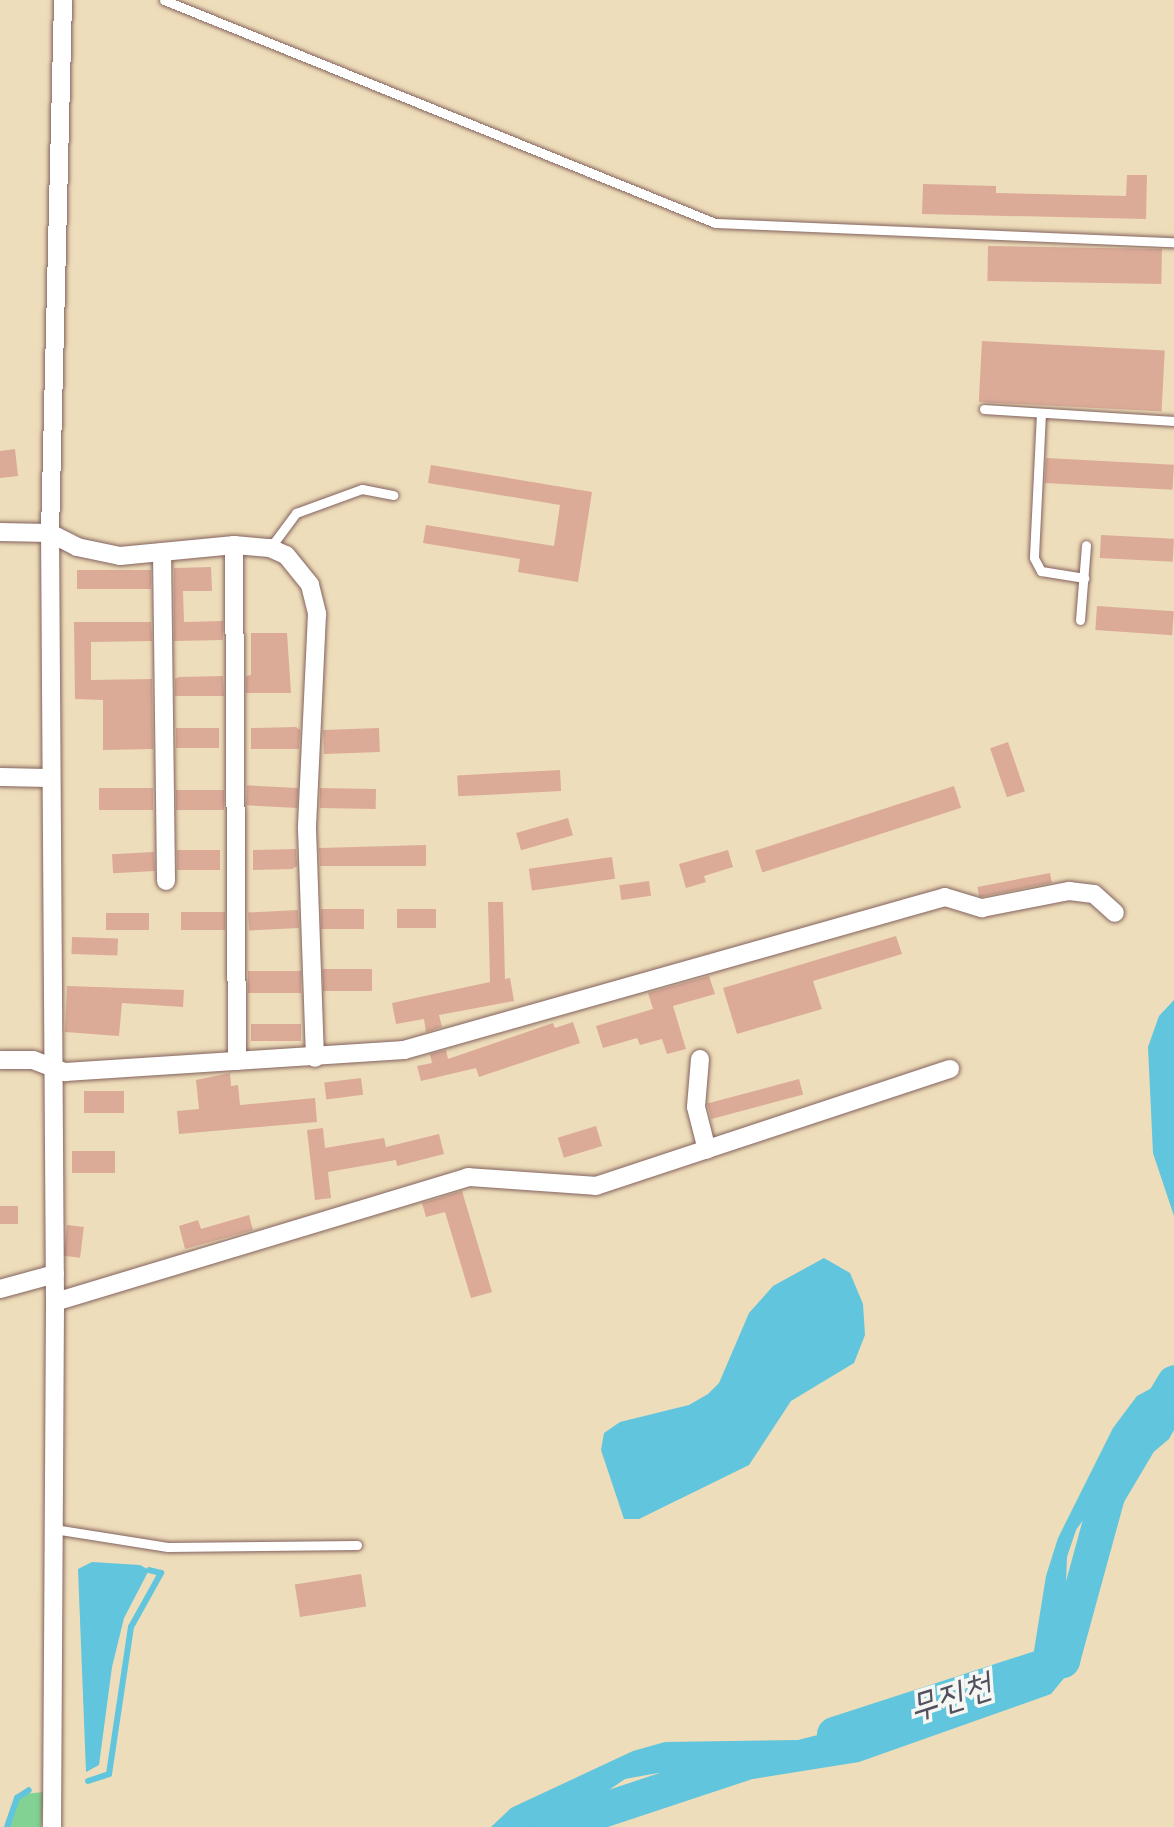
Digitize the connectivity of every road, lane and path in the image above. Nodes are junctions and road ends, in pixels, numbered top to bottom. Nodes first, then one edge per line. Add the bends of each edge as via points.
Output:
1 (63, 0) edge
2 (164, 0) edge
3 (1174, 242) edge
4 (984, 410) dead end
5 (1041, 413) junction
6 (1174, 421) edge
7 (393, 495) dead end
8 (0, 532) edge
9 (50, 533) junction
10 (234, 545) junction
11 (1086, 545) dead end
12 (270, 548) junction
13 (162, 552) junction
14 (1084, 578) junction
15 (1080, 620) dead end
16 (0, 777) edge
17 (50, 778) junction
18 (166, 881) dead end
19 (1115, 913) dead end
20 (315, 1058) junction
21 (700, 1059) dead end
22 (0, 1060) edge
23 (237, 1061) junction
24 (52, 1067) junction
25 (950, 1069) dead end
26 (707, 1150) junction
27 (55, 1274) junction
28 (0, 1289) edge
29 (55, 1302) junction
30 (54, 1529) junction
31 (357, 1545) dead end
32 (52, 1827) edge

1 - 9 street
2 - 3 lane via 715,223
4 - 5 lane
5 - 6 lane
5 - 14 lane via 1034,558 1041,571
7 - 12 lane via 362,489 296,513
8 - 9 street
9 - 13 street via 101,553
9 - 17 street
10 - 12 street
10 - 13 street
10 - 23 street
11 - 14 lane
12 - 20 street via 286,555 310,585 317,614 307,829
13 - 18 street
14 - 15 lane
16 - 17 street
17 - 24 street
19 - 20 street via 1094,894 1069,891 982,908 945,897 404,1050
20 - 23 street
21 - 26 street via 696,1107
22 - 24 street via 33,1060
23 - 24 street via 65,1072
24 - 27 street
25 - 26 street
26 - 29 street via 596,1186 468,1177
27 - 28 street
27 - 29 street
29 - 30 street
30 - 31 lane via 168,1547
30 - 32 street

